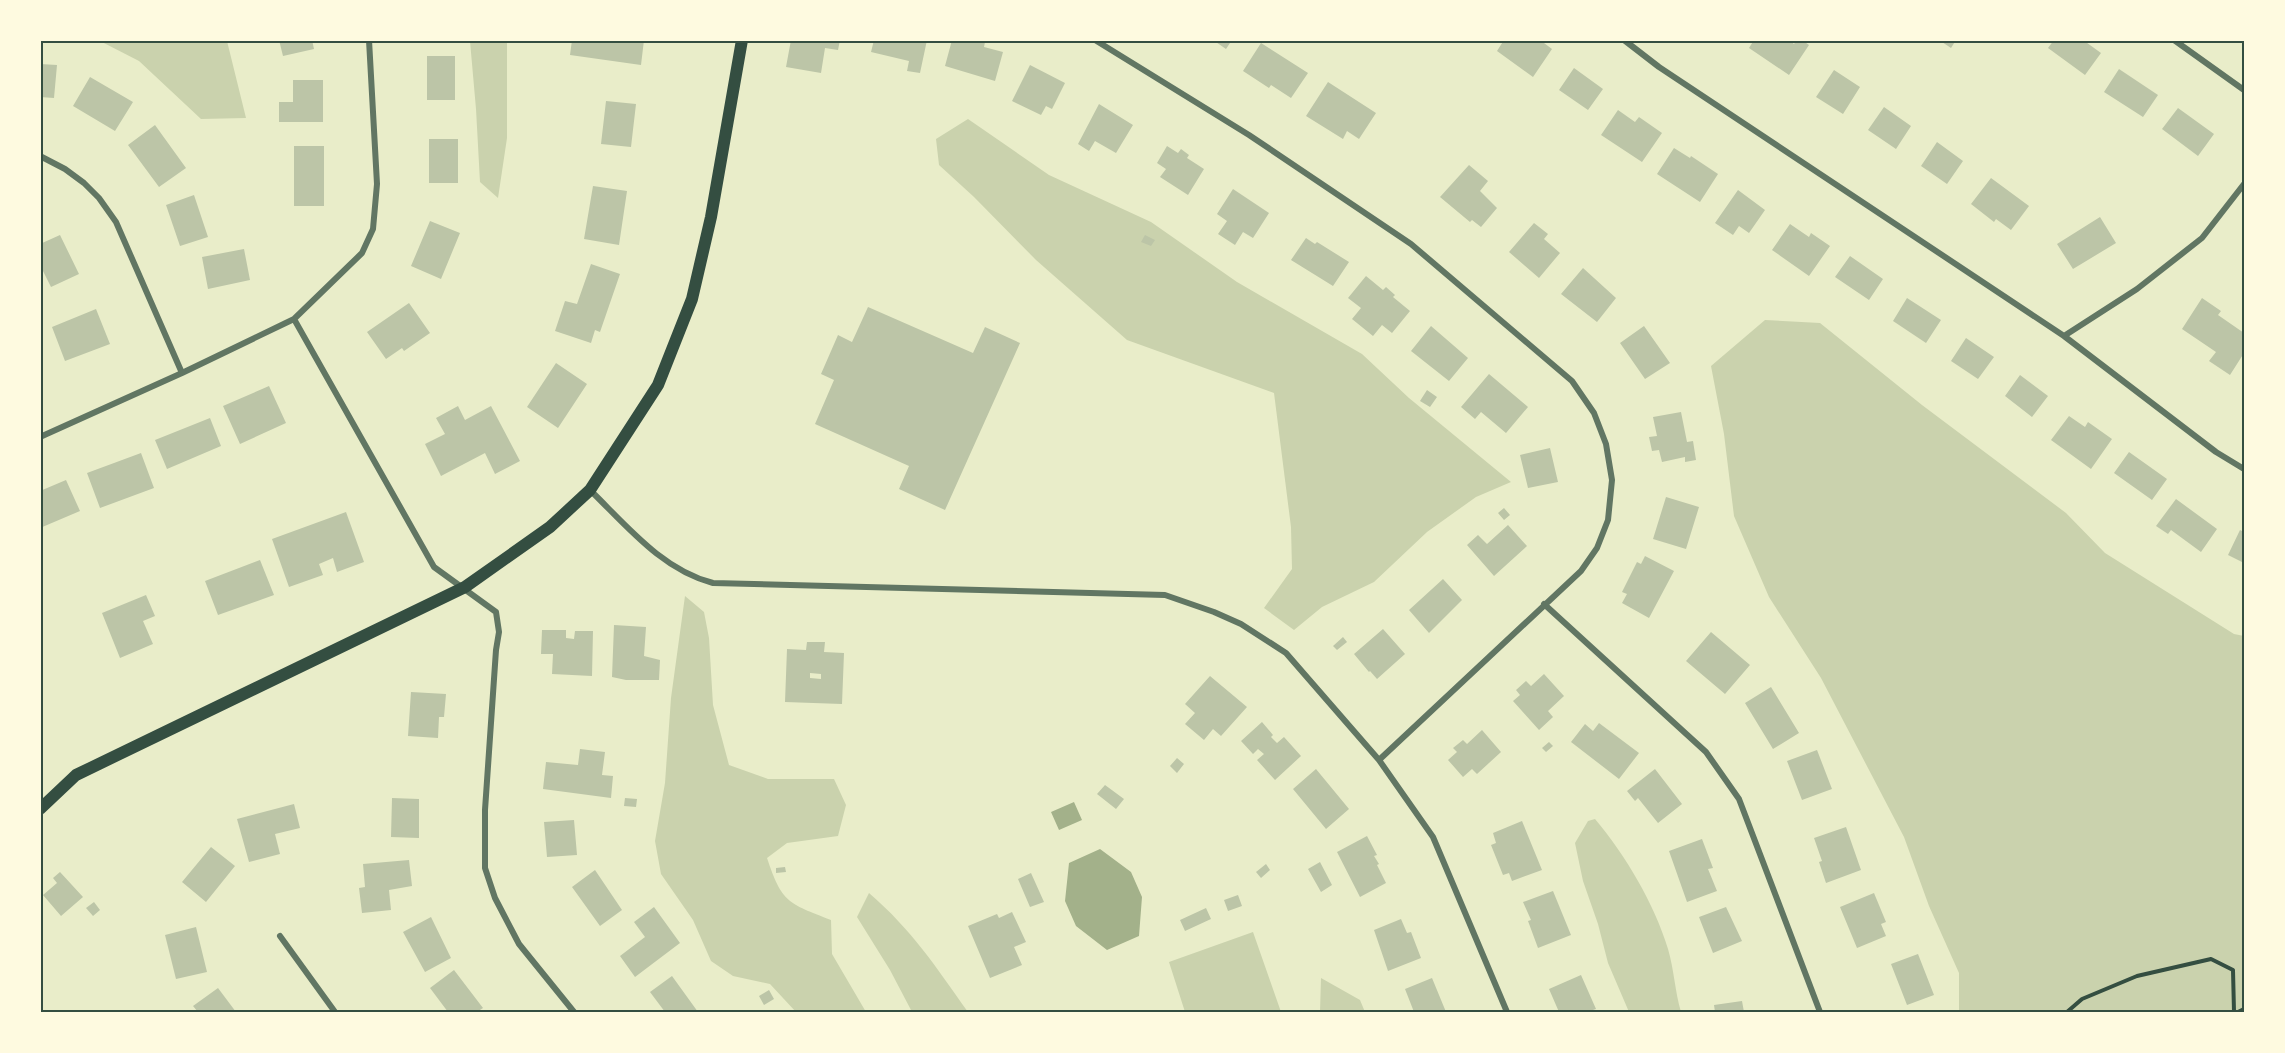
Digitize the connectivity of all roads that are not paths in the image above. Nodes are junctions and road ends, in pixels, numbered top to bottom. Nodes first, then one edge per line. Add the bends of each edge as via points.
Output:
1 (369, 40) edge
2 (742, 40) edge
3 (1095, 40) edge
4 (1624, 40) edge
5 (2174, 40) edge
6 (2244, 90) edge
7 (40, 156) edge
8 (2244, 184) edge
9 (294, 319) junction
10 (2064, 336) junction
11 (182, 374) junction
12 (40, 437) edge
13 (2244, 469) edge
14 (590, 490) junction
15 (465, 588) junction
16 (1544, 604) junction
17 (1379, 760) junction
18 (40, 809) edge
19 (280, 936) dead end
20 (335, 1012) edge
21 (574, 1012) edge
22 (1507, 1012) edge
23 (1820, 1012) edge

1 - 9 street via 377,184 373,229 362,253
2 - 14 main road via 711,217 692,299 658,385
3 - 16 street via 1249,135 1411,244 1572,381 1594,413 1606,444 1612,480 1608,520 1597,548 1581,571
4 - 10 street
5 - 6 street
7 - 11 street via 84,183 116,222
8 - 10 street via 2202,238 2137,289
9 - 11 street
9 - 15 street via 434,567
10 - 13 street
11 - 12 street
14 - 15 main road via 550,527
14 - 17 street via 656,553 692,578 713,583 1165,595 1241,624 1286,653
15 - 18 main road via 76,775
15 - 21 street via 496,612 499,632 485,810 485,868 495,898 519,944
16 - 17 street
16 - 23 street via 1706,752 1739,799
17 - 22 street via 1433,837
19 - 20 street

